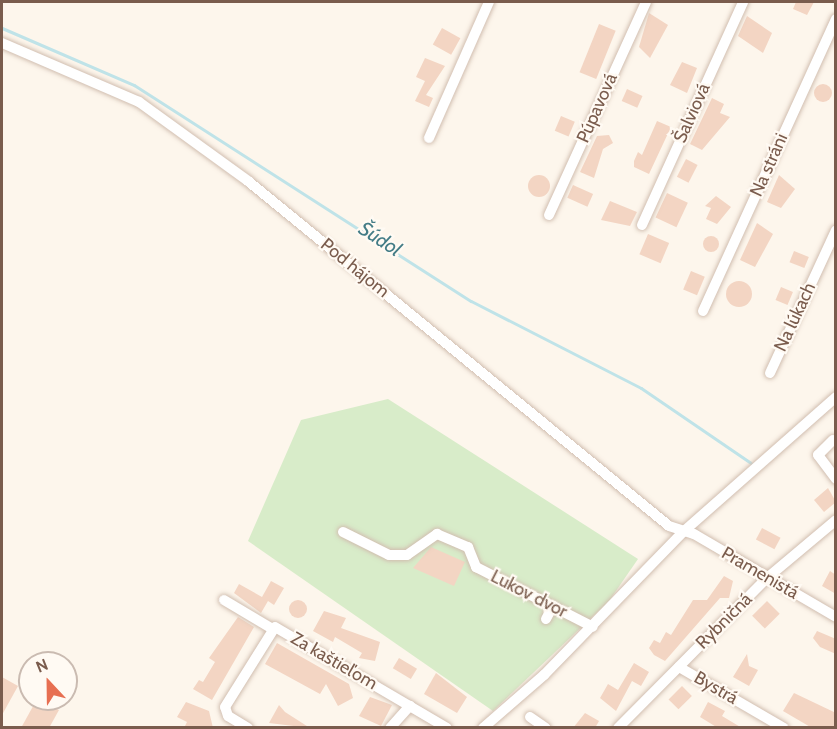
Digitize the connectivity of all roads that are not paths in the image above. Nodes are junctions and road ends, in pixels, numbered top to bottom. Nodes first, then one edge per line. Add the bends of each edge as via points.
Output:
1 (489, 2) edge
2 (646, 2) edge
3 (743, 2) edge
4 (836, 19) edge
5 (2, 43) edge
6 (429, 138) dead end
7 (549, 215) dead end
8 (642, 225) dead end
9 (836, 230) edge
10 (703, 311) dead end
11 (770, 373) dead end
12 (836, 397) edge
13 (833, 440) dead end
14 (836, 480) edge
15 (836, 520) edge
16 (343, 532) dead end
17 (683, 532) junction
18 (767, 578) junction
19 (224, 600) dead end
20 (553, 606) junction
21 (836, 617) edge
22 (546, 619) dead end
23 (593, 627) junction
24 (271, 628) junction
25 (679, 667) junction
26 (410, 706) junction
27 (530, 717) dead end
28 (248, 728) edge
29 (390, 728) edge
30 (447, 728) edge
31 (483, 728) edge
32 (546, 728) edge
33 (618, 728) edge
34 (784, 728) edge

1 - 6 street
2 - 7 street, Púpavová
3 - 8 street, Šalviová
4 - 10 street, Na stráni
5 - 17 street, Pod hájom via 139,102 248,181
9 - 11 street, Na lúkach
12 - 17 street
13 - 14 street via 818,455
15 - 18 street, Rybničná
16 - 20 street, Lukov dvor via 389,555 407,555 437,534 468,547 476,567
17 - 18 street, Pramenistá
17 - 23 street
18 - 21 street, Pramenistá
18 - 25 street, Rybničná
19 - 24 street
20 - 22 street
20 - 23 street, Lukov dvor
23 - 31 street, Lukov dvor
24 - 26 street, Za kaštieľom
24 - 28 street, Za kaštieľom via 225,707 228,716
25 - 33 street, Rybničná
25 - 34 street, Bystrá
26 - 29 street
26 - 30 street, Za kaštieľom
27 - 32 street

